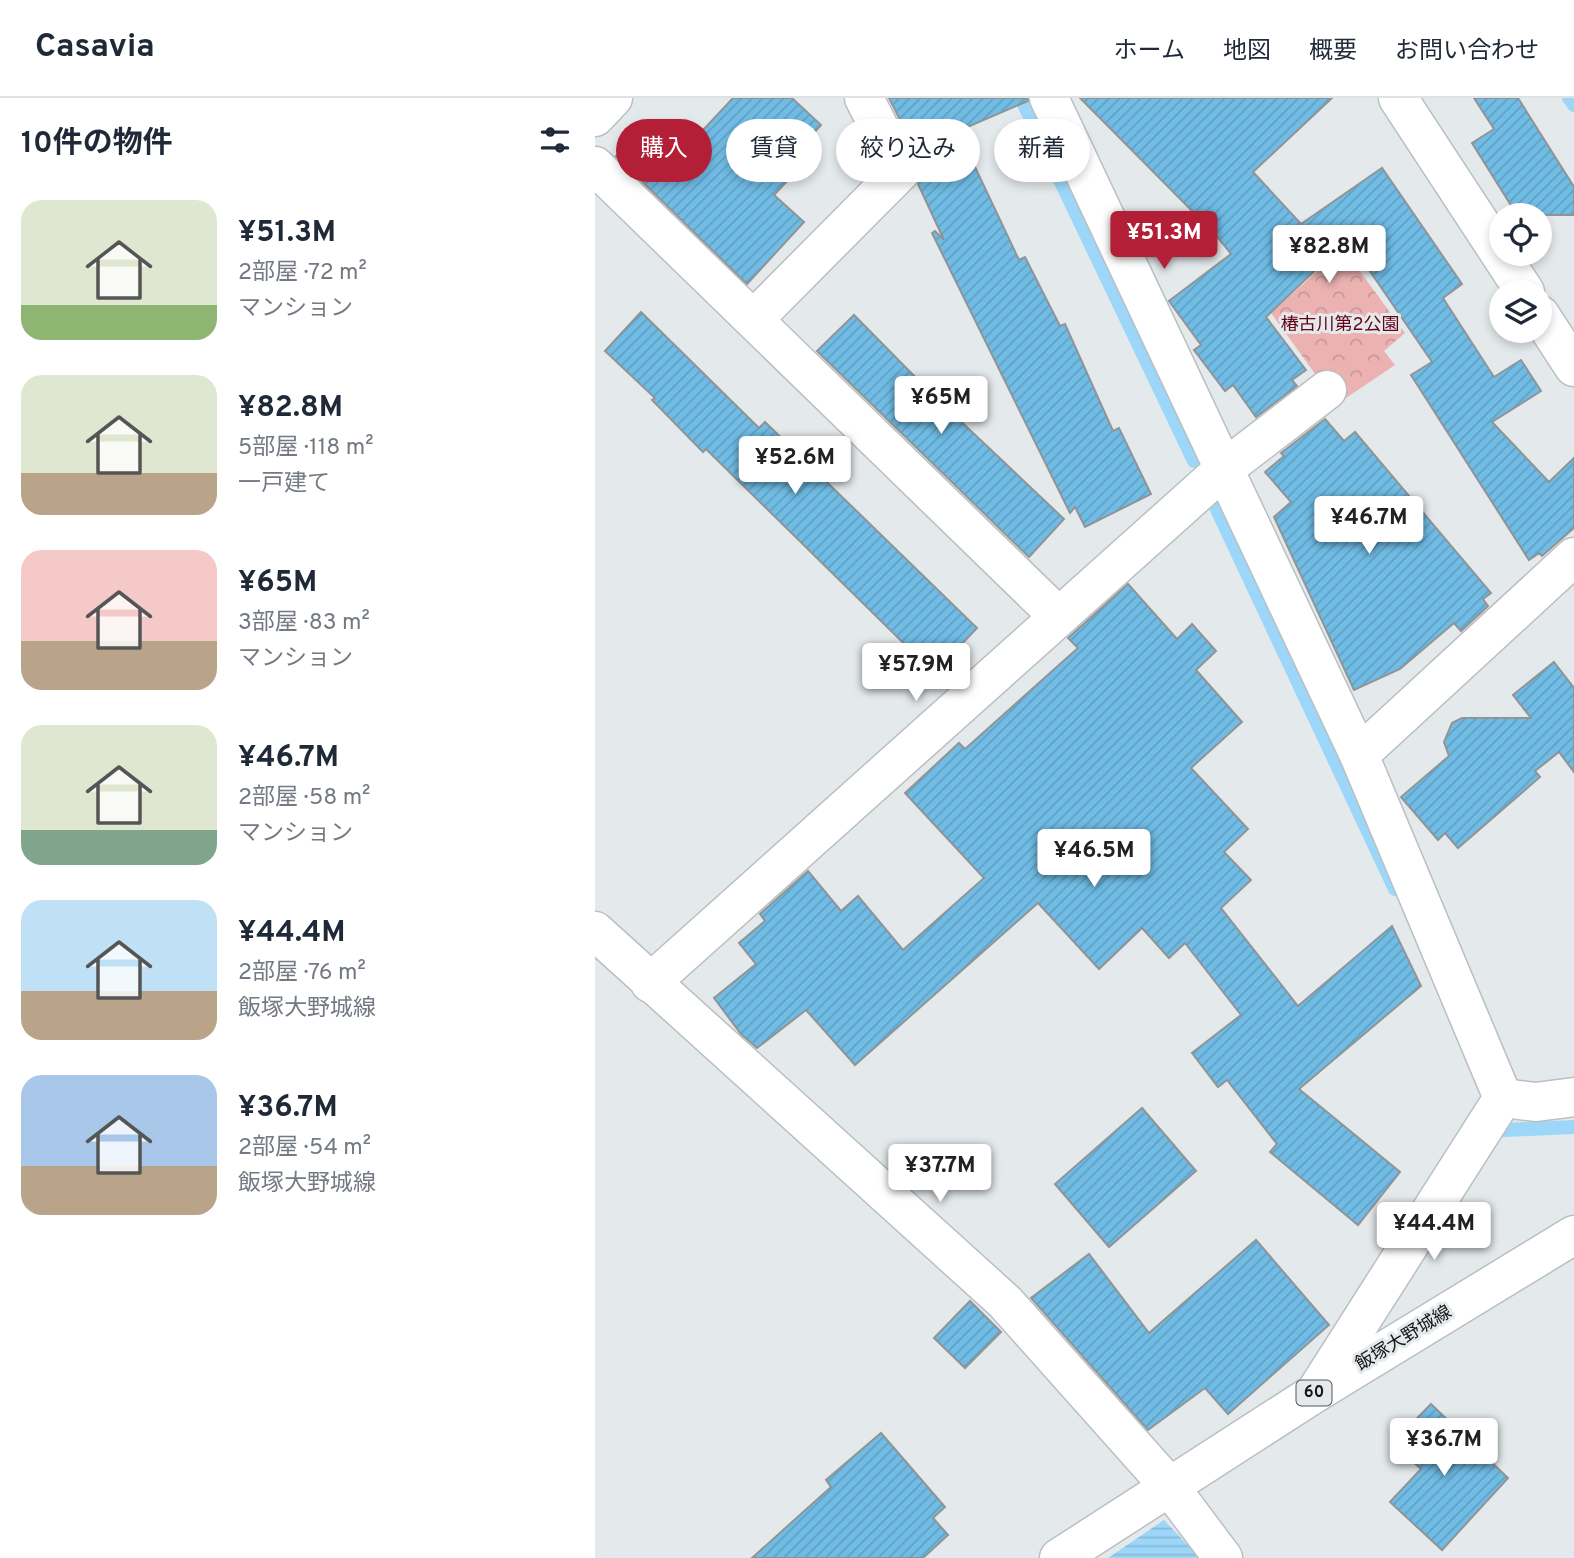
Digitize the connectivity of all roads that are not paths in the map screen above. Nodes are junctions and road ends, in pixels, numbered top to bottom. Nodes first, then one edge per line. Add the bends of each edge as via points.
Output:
1 (613, 98) edge
2 (864, 98) edge
3 (1049, 98) edge
4 (1398, 98) edge
5 (595, 117) edge
6 (595, 166) edge
7 (1517, 280) edge
8 (754, 319) dead end
9 (1552, 333) edge
10 (1574, 367) edge
11 (1327, 390) dead end
12 (1224, 470) junction
13 (1574, 557) edge
14 (1058, 615) junction
15 (1359, 755) junction
16 (595, 932) edge
17 (650, 983) junction
18 (1574, 1097) edge
19 (1503, 1098) junction
20 (1574, 1236) edge
21 (1315, 1393) junction
22 (1169, 1486) junction
23 (1059, 1558) edge
24 (1223, 1558) edge

1 - 5 street
2 - 8 street via 901,171
3 - 12 street
4 - 7 street
6 - 14 street
9 - 10 street
11 - 12 street
12 - 14 street
12 - 15 street
13 - 15 street
14 - 17 street
15 - 19 street
16 - 17 street
17 - 22 street via 1005,1302
18 - 19 street via 1536,1102
19 - 21 street
20 - 21 street, 飯塚大野城線 / 60
21 - 22 street, 飯塚大野城線 / 60
22 - 23 street, 飯塚大野城線 / 60
22 - 24 street

